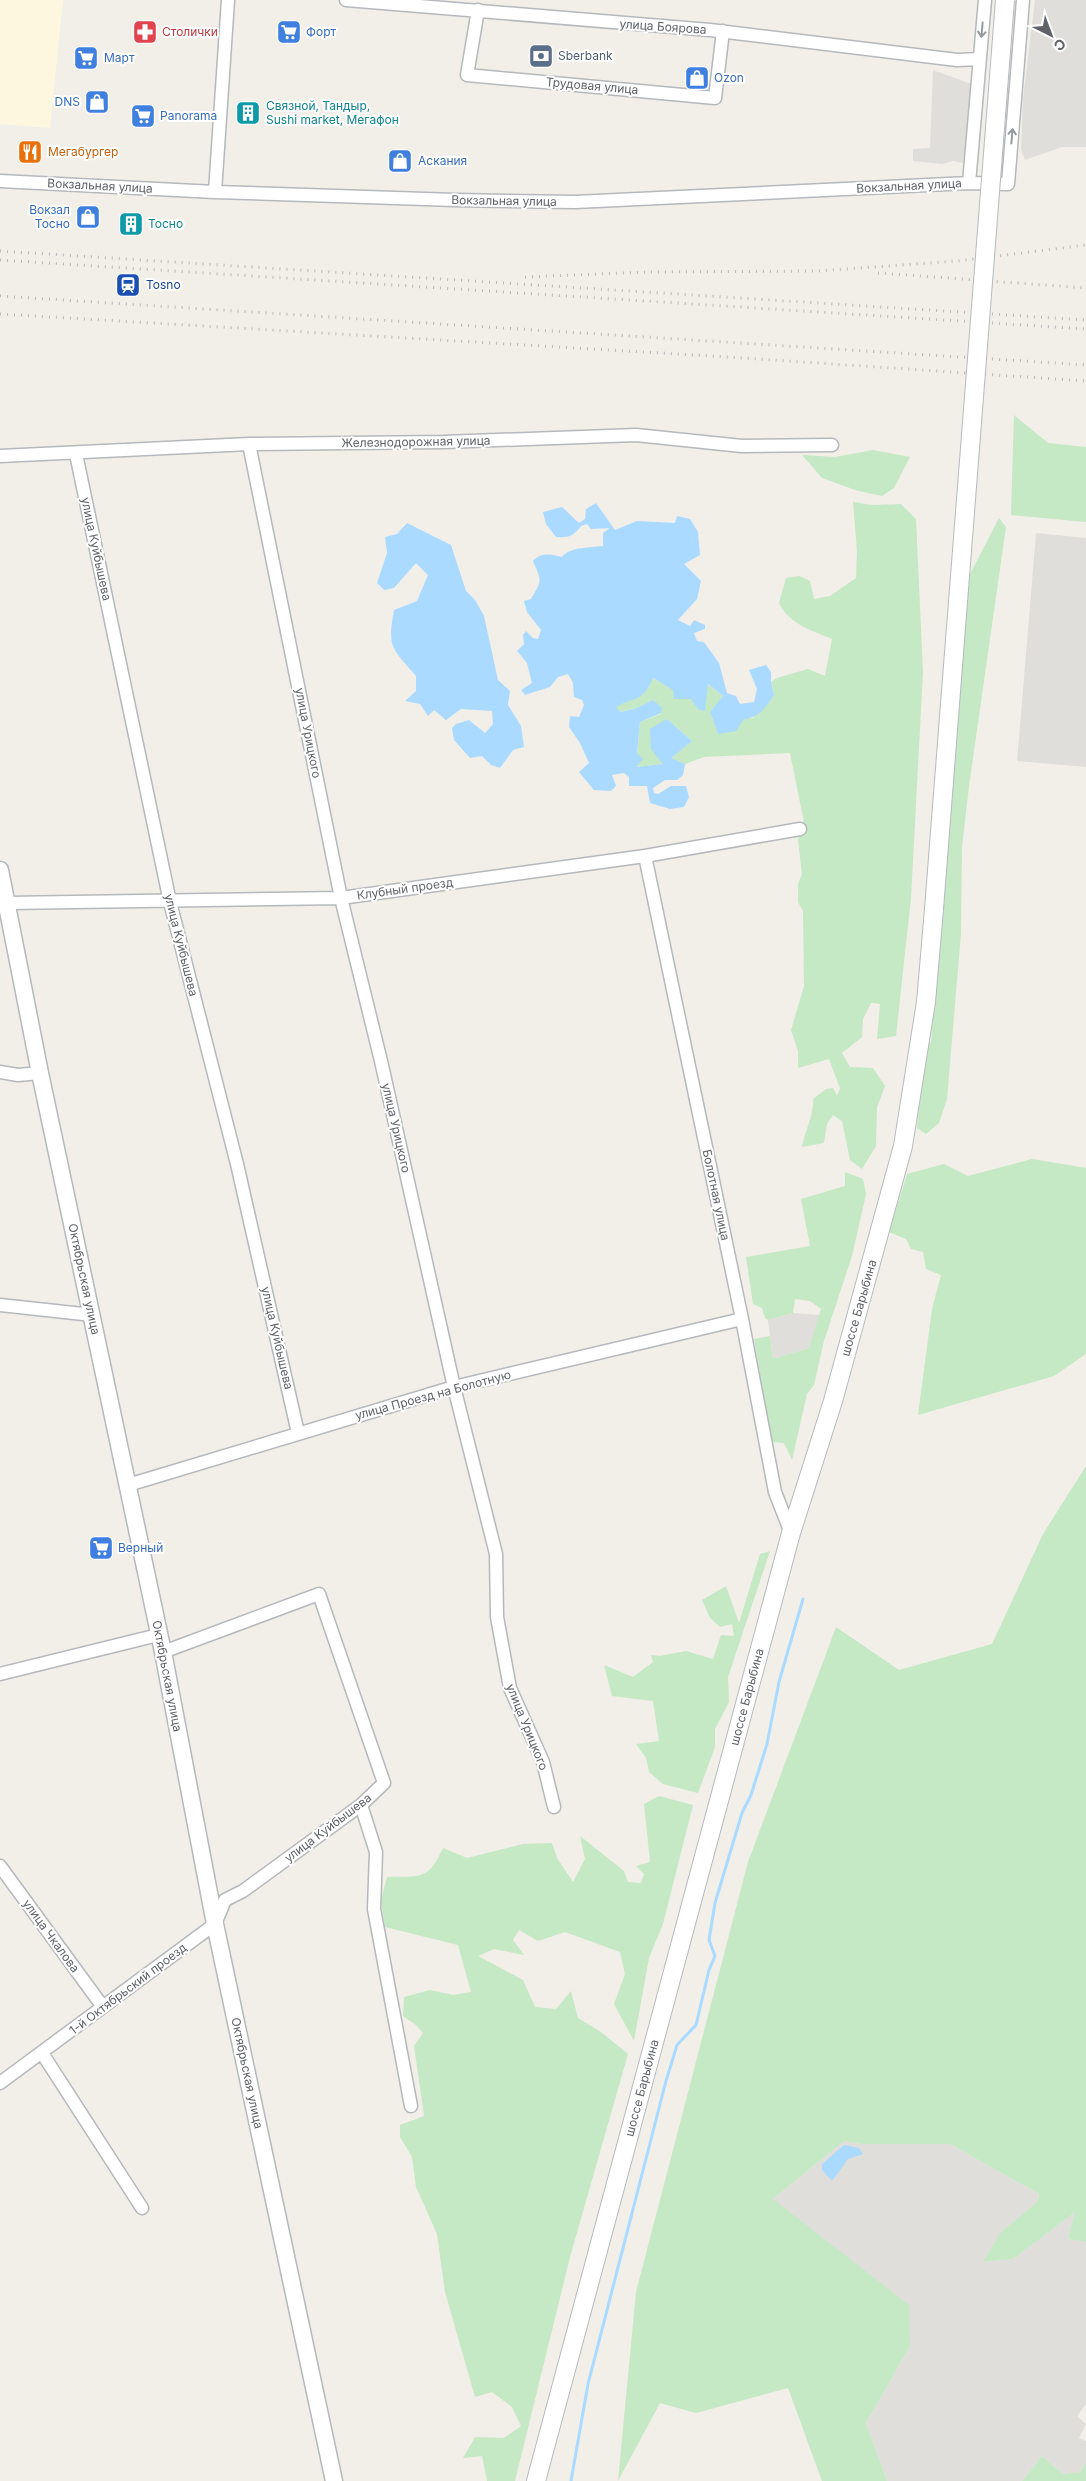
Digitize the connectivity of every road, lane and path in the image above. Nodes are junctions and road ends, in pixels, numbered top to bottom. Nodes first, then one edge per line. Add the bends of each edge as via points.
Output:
1 (228, 0) edge
2 (346, 0) edge
3 (985, 0) edge
4 (1005, 0) edge
5 (1023, 0) edge
6 (478, 10) junction
7 (723, 32) junction
8 (980, 59) junction
9 (0, 181) edge
10 (969, 183) junction
11 (215, 192) junction
12 (249, 444) junction
13 (832, 445) dead end
14 (76, 454) junction
15 (0, 456) edge
16 (800, 829) dead end
17 (645, 856) junction
18 (0, 870) edge
19 (341, 898) junction
20 (170, 902) junction
21 (7, 903) junction
22 (0, 1072) edge
23 (40, 1073) junction
24 (0, 1305) edge
25 (92, 1315) junction
26 (742, 1319) junction
27 (454, 1387) junction
28 (298, 1433) junction
29 (128, 1485) junction
30 (791, 1533) junction
31 (158, 1635) junction
32 (163, 1652) junction
33 (0, 1674) edge
34 (362, 1805) junction
35 (554, 1807) dead end
36 (0, 1866) edge
37 (215, 1924) junction
38 (103, 2008) junction
39 (42, 2053) junction
40 (0, 2083) edge
41 (411, 2106) dead end
42 (142, 2208) dead end
43 (334, 2481) edge
44 (536, 2481) edge

1 - 11 street
2 - 6 street, улица Боярова
3 -> 8 street
4 - 30 main road, шоссе Барыбина, bridge via 926,1002 903,1146 833,1401
10 -> 5 street, Вокзальная улица via 1008,184
6 - 7 street, улица Боярова
6 - 7 street, Трудовая улица via 467,75 715,98
7 - 8 street, улица Боярова via 957,60
8 - 10 street
9 - 11 street, Вокзальная улица
10 - 11 street, Вокзальная улица via 575,202
12 - 13 street, Железнодорожная улица via 443,442 636,435 742,446
12 - 14 street, Железнодорожная улица
12 - 19 street, улица Урицкого
14 - 15 street, Железнодорожная улица
14 - 20 street, улица Куйбышева
16 - 17 street, Клубный проезд
17 - 19 street, Клубный проезд
17 - 26 street, Болотная улица
18 - 21 street, Октябрьская улица
19 - 20 street, Клубный проезд
19 - 27 street, улица Урицкого
20 - 21 street, Клубный проезд
20 - 28 street, улица Куйбышева via 237,1164
21 - 23 street, Октябрьская улица
22 - 23 street via 18,1075
23 - 25 street, Октябрьская улица
24 - 25 street
25 - 29 street, Октябрьская улица
26 - 27 street, улица Проезд на Болотную
26 - 30 street, Болотная улица via 775,1492
27 - 28 street, улица Проезд на Болотную
27 - 35 street, улица Урицкого via 496,1554 496,1617 510,1688 543,1762
28 - 29 street, улица Проезд на Болотную
29 - 31 street, Октябрьская улица
30 - 44 main road, шоссе Барыбина
31 - 32 street, Октябрьская улица
31 - 33 street
32 - 34 street, улица Куйбышева via 319,1594 384,1783
32 - 37 street, Октябрьская улица
34 - 37 street, улица Куйбышева via 243,1891 225,1900
34 - 41 street via 376,1852 374,1909
36 - 38 street, улица Чкалова
37 - 38 street, 1-й Октябрьский проезд
37 - 43 street, Октябрьская улица
38 - 39 street, 1-й Октябрьский проезд
39 - 40 street, 1-й Октябрьский проезд
39 - 42 street

